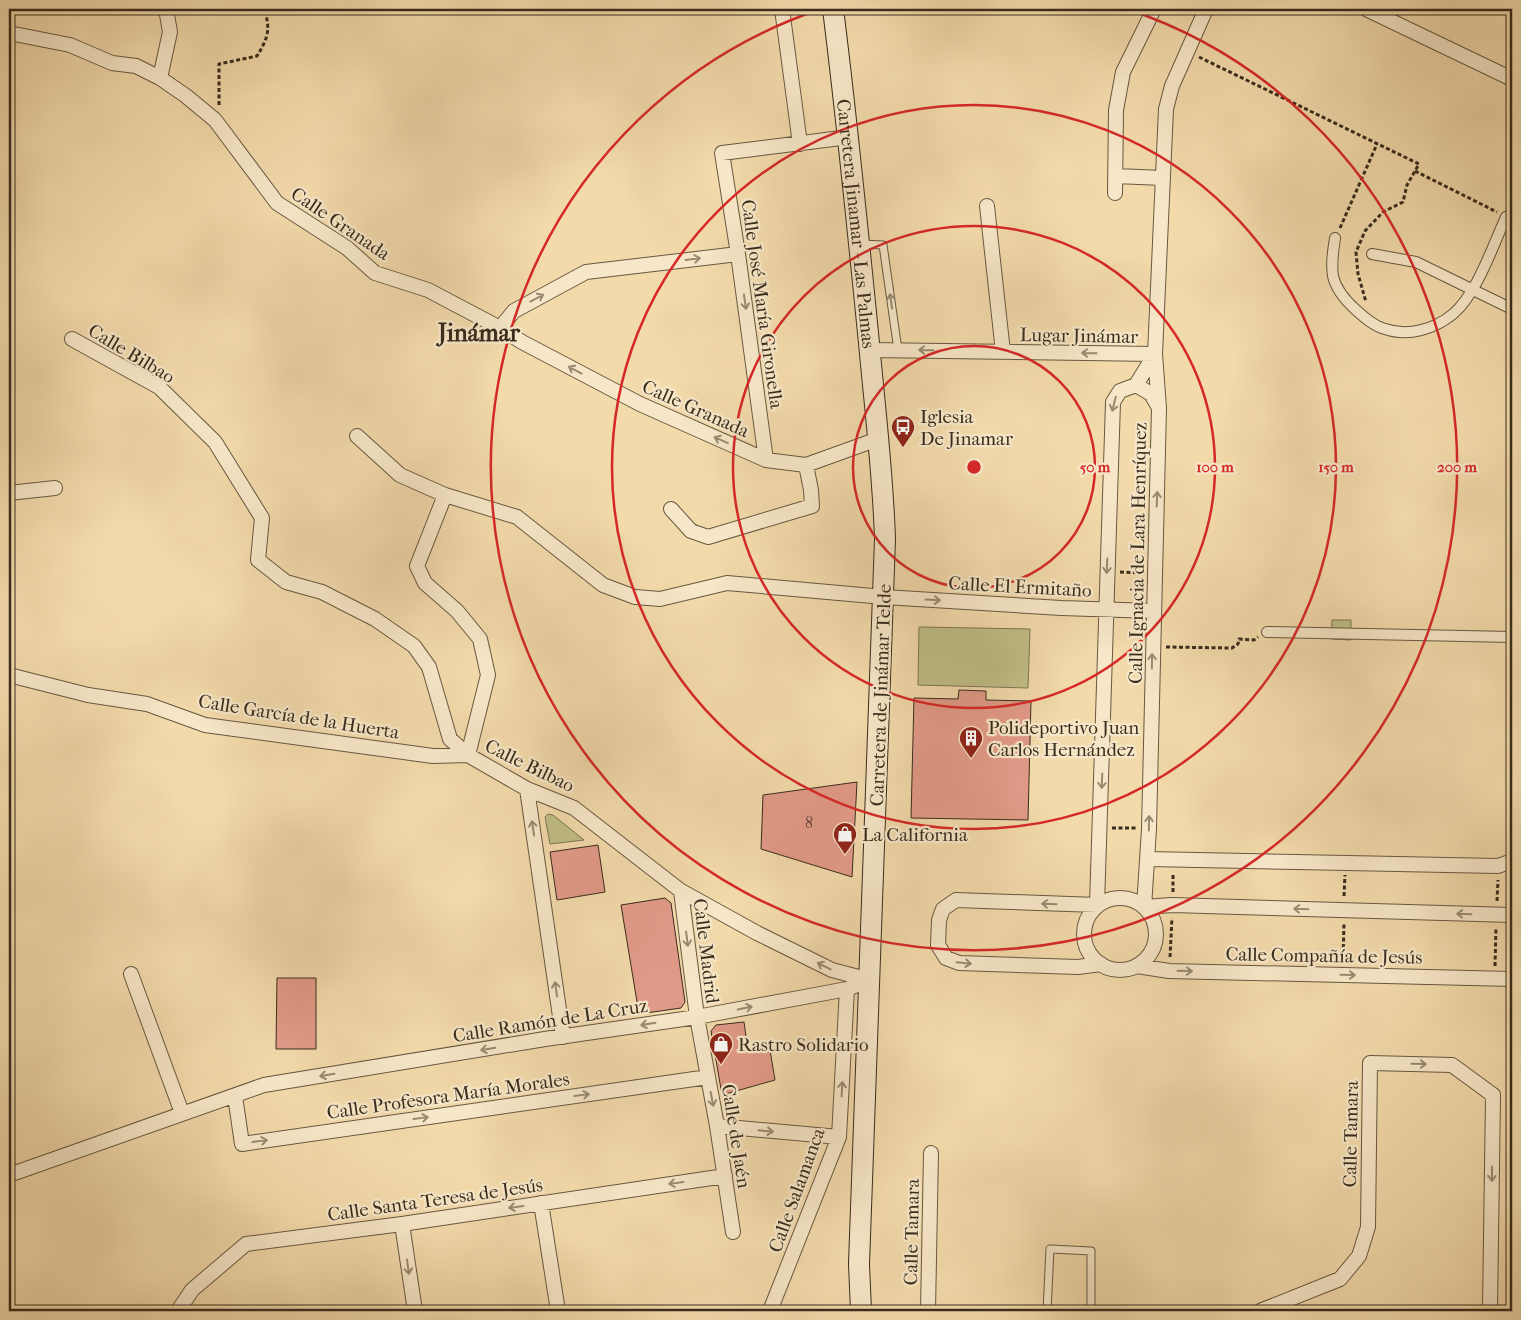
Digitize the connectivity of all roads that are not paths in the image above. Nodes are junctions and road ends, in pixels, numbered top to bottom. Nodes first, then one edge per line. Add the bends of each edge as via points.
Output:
1 (166, 9) edge
2 (782, 9) edge
3 (833, 9) edge
4 (1154, 9) edge
5 (1206, 9) edge
6 (1366, 9) edge
7 (9, 33) edge
8 (160, 78) junction
9 (1512, 79) edge
10 (849, 137) junction
11 (800, 144) junction
12 (1116, 176) junction
13 (1163, 178) junction
14 (1116, 193) dead end
15 (987, 206) dead end
16 (1506, 217) road end
17 (1335, 238) road end
18 (859, 244) junction
19 (738, 254) junction
20 (1372, 254) dead end
21 (1473, 290) junction
22 (1512, 309) edge
23 (500, 328) junction
24 (72, 339) dead end
25 (869, 350) junction
26 (898, 350) junction
27 (1002, 352) junction
28 (1155, 354) junction
29 (1136, 385) junction
30 (1159, 408) junction
31 (357, 436) dead end
32 (878, 439) junction
33 (766, 460) junction
34 (806, 465) junction
35 (55, 488) dead end
36 (9, 493) edge
37 (445, 496) junction
38 (671, 509) dead end
39 (884, 597) junction
40 (1106, 609) junction
41 (1154, 611) junction
42 (1267, 632) road end
43 (1512, 637) edge
44 (9, 675) edge
45 (468, 755) junction
46 (527, 789) junction
47 (1148, 860) junction
48 (1512, 861) edge
49 (680, 891) junction
50 (1098, 906) junction
51 (1144, 907) junction
52 (1512, 915) edge
53 (1100, 964) junction
54 (1137, 966) junction
55 (131, 974) dead end
56 (1512, 979) edge
57 (870, 980) junction
58 (847, 989) junction
59 (697, 1017) junction
60 (563, 1037) junction
61 (708, 1077) junction
62 (235, 1096) junction
63 (182, 1113) junction
64 (717, 1126) junction
65 (839, 1137) junction
66 (931, 1153) dead end
67 (9, 1175) edge
68 (725, 1176) junction
69 (540, 1203) junction
70 (402, 1224) junction
71 (733, 1232) dead end
72 (178, 1311) edge
73 (415, 1311) edge
74 (558, 1311) edge
75 (770, 1311) edge
76 (861, 1311) edge
77 (928, 1311) edge
78 (1048, 1311) edge
79 (1091, 1311) edge
80 (1260, 1311) edge
81 (1490, 1311) edge

1 - 8 street via 170,32
2 - 11 street
3 - 10 main road, Carretera Jinamar - Las Palmas
4 - 12 street via 1123,72 1116,110
5 - 13 street via 1172,86 1166,109
6 - 9 street
7 - 8 street, Calle Granada via 70,45 112,63 136,66
8 - 23 street, Calle Granada via 215,120 277,203 347,248 375,273 428,290
10 - 11 street
10 - 18 main road, Carretera Jinamar - Las Palmas
11 - 19 street, Calle José María Gironella via 722,153
12 - 13 street
12 - 14 street
13 - 28 street
15 - 27 street, Lugar Jinámar
16 - 21 street
17 - 21 street via 1334,278 1345,300 1368,320 1385,329 1405,333 1432,327 1454,314
18 - 25 main road, Carretera Jinamar - Las Palmas
26 -> 18 lane via 883,246
23 -> 19 street via 514,311 586,272
19 -> 33 street, Calle José María Gironella
20 - 21 street via 1416,262
21 - 22 street
33 -> 23 street, Calle Granada via 640,404
24 - 45 street, Calle Bilbao via 159,387 215,442 262,518 258,560 286,582 322,592 375,618 414,646 428,667 450,739
25 - 26 street, Lugar Jinámar
25 - 32 main road, Carretera Jinamar - Las Palmas
27 -> 26 street, Lugar Jinámar
28 -> 27 street, Lugar Jinámar
28 - 29 street
28 - 30 street
29 - 30 street, Calle Ignacia de Lara Henríquez via 1151,394
29 -> 40 street, Calle Ignacia de Lara Henríquez via 1120,391 1113,402
41 -> 30 street, Calle Ignacia de Lara Henríquez
31 - 37 street, Calle El Ermitaño via 400,475
32 - 34 street, Calle Granada
32 - 39 main road, Carretera de Jinámar Telde via 885,530
33 - 34 street, Calle Granada
34 - 38 street via 812,506 708,537 691,531
35 - 36 street
37 - 39 street, Calle El Ermitaño via 517,517 603,584 636,597 660,599 727,584
37 - 45 street via 417,566 425,583 457,611 480,639 488,675
39 -> 40 street, Calle El Ermitaño
39 - 57 main road, Carretera de Jinámar Telde
40 - 41 street, Calle El Ermitaño
40 -> 50 street, Calle Ignacia de Lara Henríquez
47 -> 41 street, Calle Ignacia de Lara Henríquez
42 - 43 street
44 - 45 street, Calle García de la Huerta via 88,695 147,704 205,725 433,756
45 - 46 street, Calle Bilbao
46 - 49 street, Calle Bilbao via 574,808
60 -> 46 street
47 - 48 street via 1498,866
47 - 51 street, Calle Ignacia de Lara Henríquez
57 -> 49 street, Calle Bilbao via 832,970
49 -> 59 street, Calle Madrid
50 - 51 street via 1113,898 1130,899
50 - 53 street via 1087,919 1084,936 1089,952
50 -> 53 street via 956,900 943,909 938,945 946,958 959,964 1078,968
52 -> 51 street via 1172,905
51 - 54 street via 1154,921 1156,938 1150,954
53 - 54 street via 1112,969
54 -> 56 street, Calle Compañía de Jesús via 1169,971
55 - 63 street
57 - 58 street, Calle Ramón de La Cruz
57 - 76 main road, Carretera de Jinámar Telde via 859,1264
59 -> 58 street, Calle Ramón de La Cruz
65 -> 58 street, Calle Salamanca
59 -> 60 street, Calle Ramón de La Cruz
59 - 61 street, Calle de Jaén
60 -> 62 street, Calle Ramón de La Cruz via 264,1085
62 -> 61 street, Calle Profesora María Morales via 242,1144
61 -> 64 street, Calle de Jaén
62 - 63 street, Calle Ramón de La Cruz
63 - 67 street, Calle Ramón de La Cruz
64 -> 65 street
64 - 68 street, Calle de Jaén
65 - 75 street, Calle Salamanca
66 - 77 street, Calle Tamara
68 -> 69 street, Calle Santa Teresa de Jesús
68 - 71 street, Calle de Jaén
69 -> 70 street, Calle Santa Teresa de Jesús
69 - 74 street
70 - 72 street, Calle Santa Teresa de Jesús via 246,1244 192,1290
70 -> 73 street
78 - 79 lane via 1050,1249 1091,1251
80 -> 81 street, Calle Tamara via 1340,1279 1359,1256 1368,1227 1370,1063 1452,1065 1493,1095

